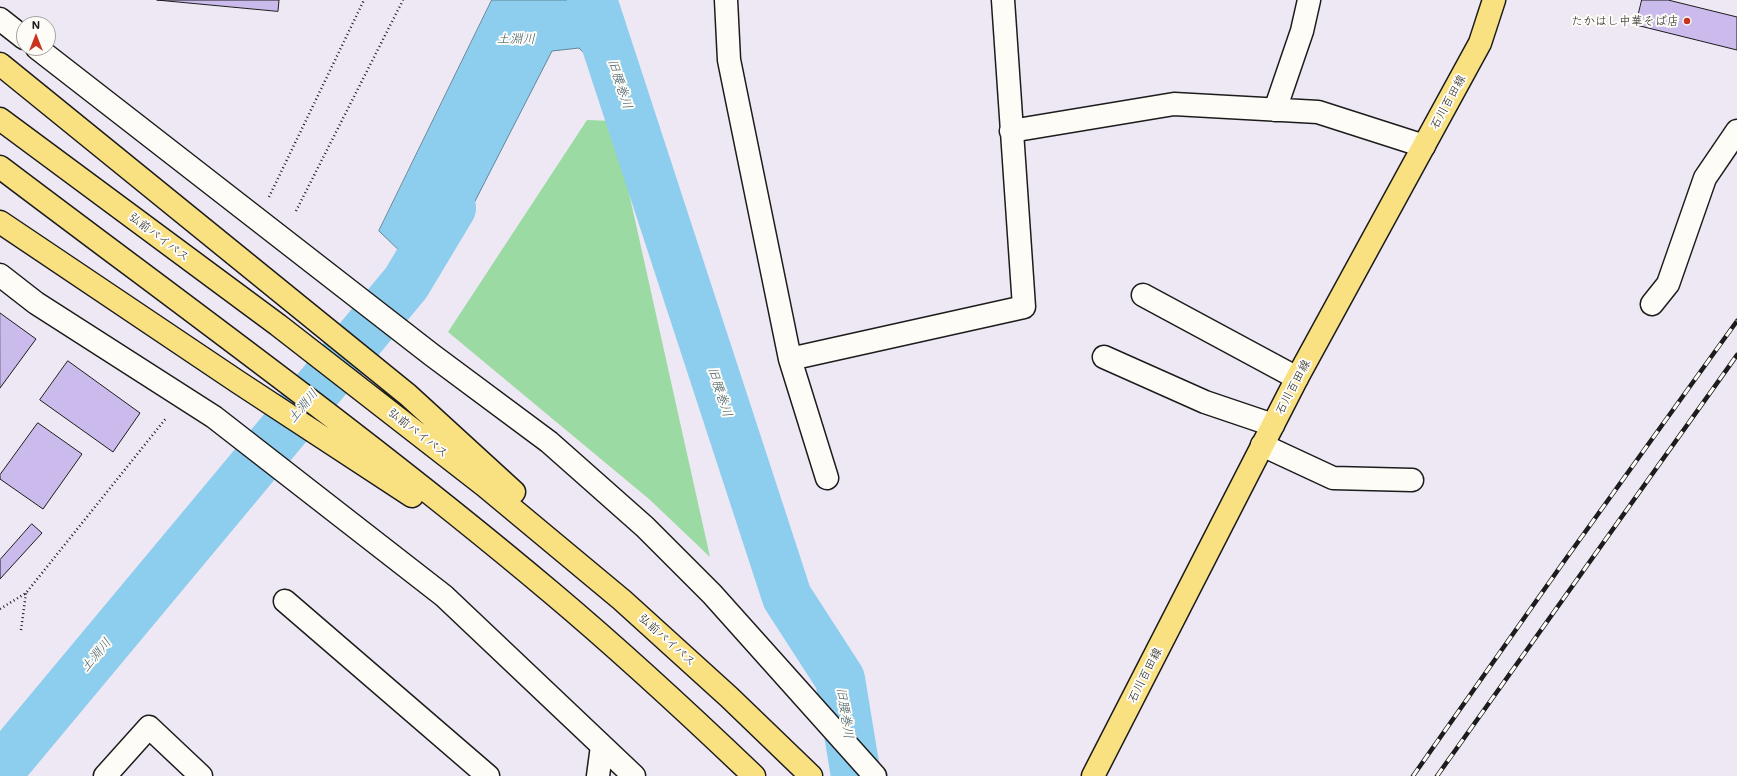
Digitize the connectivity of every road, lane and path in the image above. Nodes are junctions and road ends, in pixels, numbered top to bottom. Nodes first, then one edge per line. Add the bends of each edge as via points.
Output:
1 (364, 0) edge
2 (403, 0) edge
3 (726, 0) edge
4 (1003, 0) edge
5 (1309, 0) edge
6 (1494, 0) edge
7 (0, 19) edge
8 (16, 32) edge
9 (47, 56) edge
10 (0, 64) edge
11 (1275, 110) junction
12 (0, 119) edge
13 (1011, 131) junction
14 (1737, 131) edge
15 (1424, 146) junction
16 (0, 167) edge
17 (268, 201) dead end
18 (296, 211) dead end
19 (0, 222) edge
20 (0, 275) edge
21 (1143, 295) dead end
22 (1652, 304) dead end
23 (1104, 357) dead end
24 (790, 359) junction
25 (1297, 378) junction
26 (168, 417) dead end
27 (1273, 425) junction
28 (1262, 445) junction
29 (367, 456) junction
30 (827, 478) dead end
31 (1412, 480) dead end
32 (26, 593) junction
33 (622, 600) junction
34 (285, 601) dead end
35 (0, 610) edge
36 (22, 630) dead end
37 (602, 746) junction
38 (479, 773) edge
39 (873, 773) edge
40 (753, 775) edge
41 (105, 776) edge
42 (201, 776) edge
43 (598, 776) edge
44 (634, 776) edge
45 (811, 776) edge
46 (1093, 776) edge

1 - 17 path
2 - 18 path
3 - 24 street via 729,60
4 - 13 street
5 - 11 street via 1302,32
6 - 15 main road, 石川百田線 via 1480,42
7 - 8 street
9 - 39 street via 432,355 549,442 645,527 712,594
10 - 33 main road via 408,395 530,506
11 - 13 street via 1174,104
11 - 15 street via 1318,112
12 - 33 main road, 弘前バイパス via 278,325 485,486
13 - 24 street via 1024,307
14 - 22 street via 1705,178 1668,284
15 - 25 main road, 石川百田線
16 - 29 main road via 252,357
19 - 29 main road via 238,382
20 - 37 street via 36,303 214,418 444,596
21 - 25 street
23 - 27 street via 1205,402
24 - 30 street
25 - 27 main road, 石川百田線
26 - 32 path
27 - 28 main road, 石川百田線
28 - 31 street via 1333,478
28 - 46 main road, 石川百田線
29 - 40 main road via 523,569 642,672
32 - 35 path
32 - 36 path
33 - 45 main road, 弘前バイパス via 729,696
34 - 38 street
37 - 43 street
37 - 44 street
41 - 42 street via 149,727

